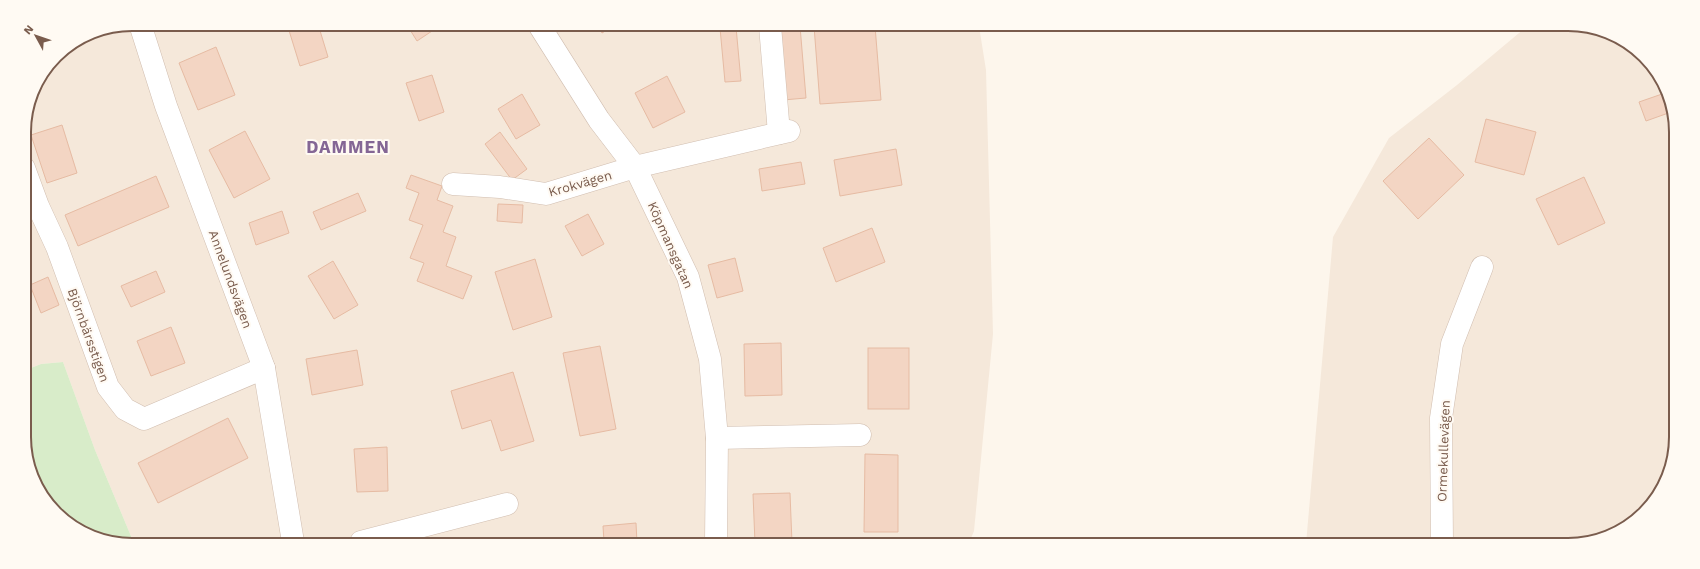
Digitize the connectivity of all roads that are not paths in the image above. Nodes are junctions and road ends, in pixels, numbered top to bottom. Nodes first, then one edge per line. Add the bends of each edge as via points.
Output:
1 (142, 31) edge
2 (544, 31) edge
3 (771, 31) edge
4 (635, 167) junction
5 (453, 184) dead end
6 (31, 209) edge
7 (1482, 268) dead end
8 (264, 368) junction
9 (860, 435) dead end
10 (718, 438) junction
11 (507, 504) dead end
12 (292, 538) edge
13 (376, 538) edge
14 (716, 538) edge
15 (1442, 538) edge

1 - 8 street, Annelundsvägen via 166,106
2 - 4 street, Köpmansgatan via 599,120
3 - 4 street, Krokvägen via 784,132
4 - 5 street, Krokvägen via 546,194 500,187
4 - 10 street, Köpmansgatan via 688,277 710,358
6 - 8 street, Björnbärsstigen via 57,247 108,387 125,409 144,419
7 - 15 street, Ormekullevägen via 1452,344 1441,418
8 - 12 street, Annelundsvägen
9 - 10 street
10 - 14 street, Köpmansgatan
11 - 13 street

